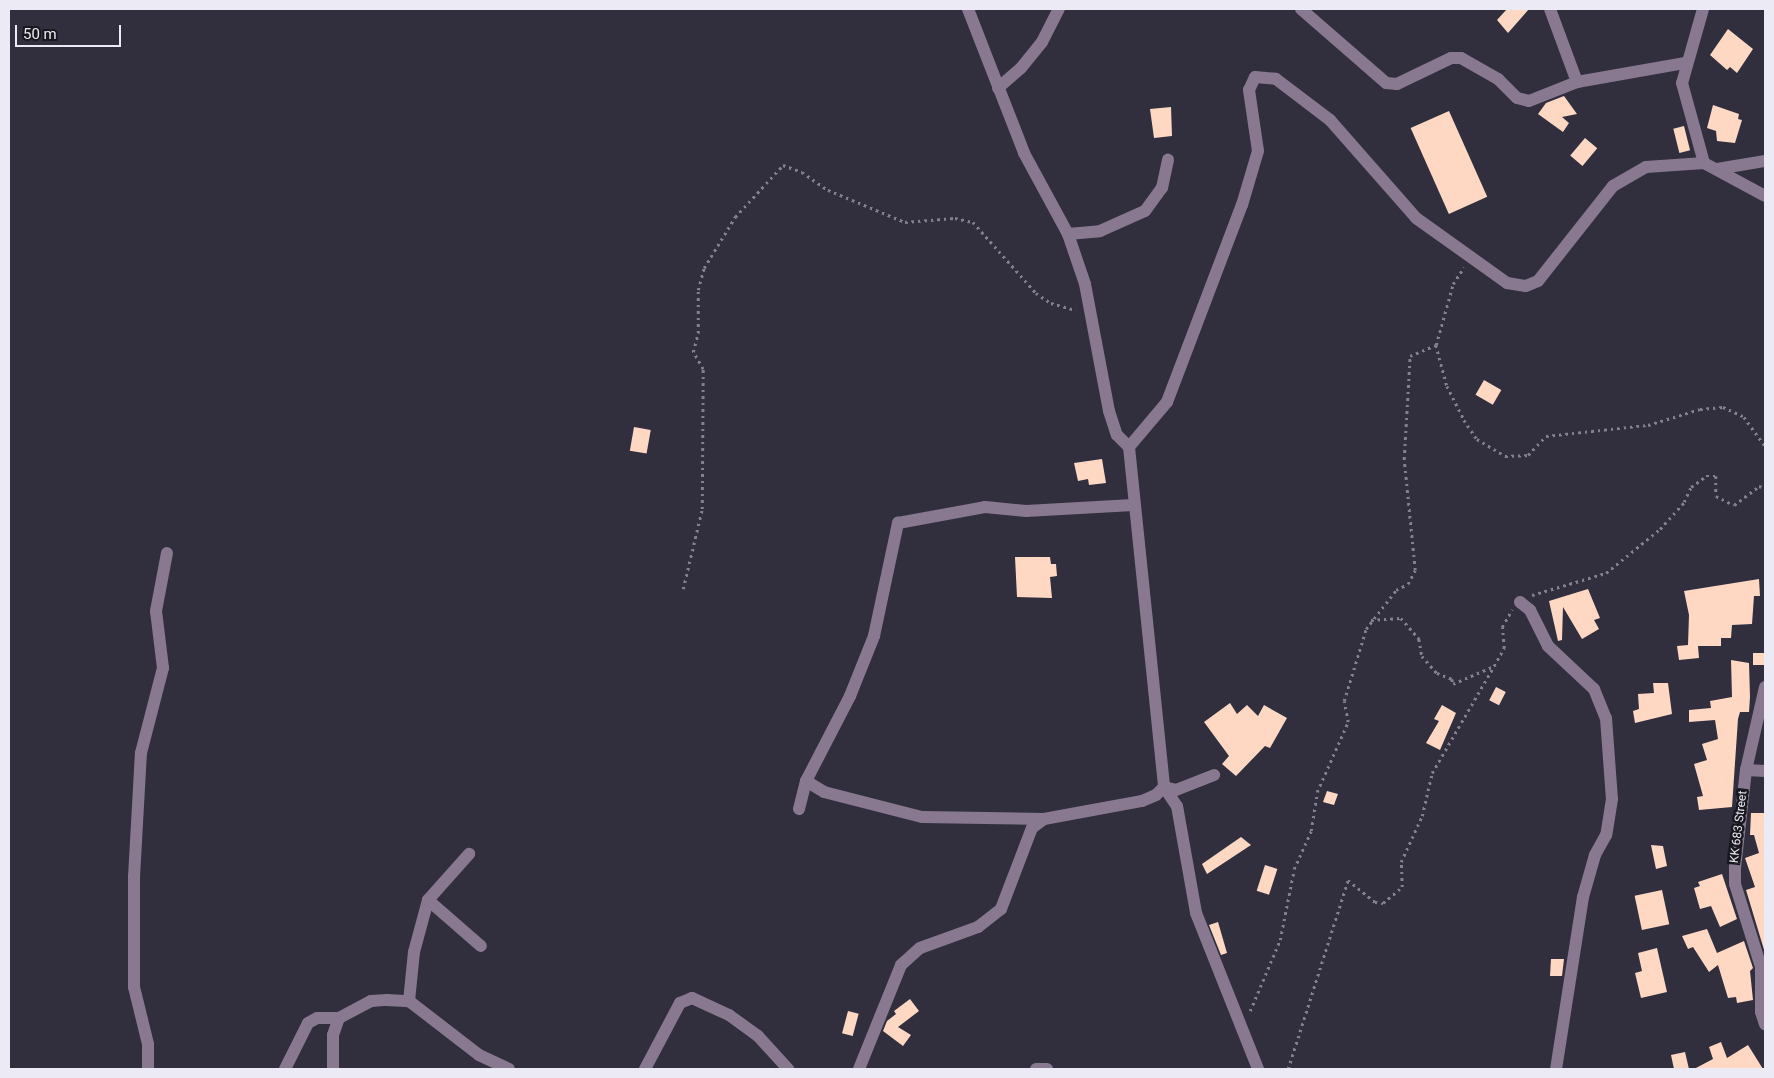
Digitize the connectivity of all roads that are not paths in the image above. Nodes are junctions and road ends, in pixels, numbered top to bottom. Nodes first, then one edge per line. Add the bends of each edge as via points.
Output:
1 (968, 9) edge
2 (1059, 9) edge
3 (1301, 9) edge
4 (1550, 9) edge
5 (1703, 9) edge
6 (1685, 63) junction
7 (1577, 82) junction
8 (998, 88) junction
9 (1168, 160) dead end
10 (1765, 160) edge
11 (1704, 162) junction
12 (1717, 169) junction
13 (1765, 196) edge
14 (1068, 234) junction
15 (1129, 447) junction
16 (1133, 505) junction
17 (166, 553) dead end
18 (1520, 602) road end
19 (1765, 687) edge
20 (1746, 770) junction
21 (1765, 771) edge
22 (1214, 775) dead end
23 (806, 781) junction
24 (1164, 787) junction
25 (799, 809) dead end
26 (1044, 819) junction
27 (469, 854) dead end
28 (428, 900) junction
29 (481, 946) dead end
30 (409, 1001) junction
31 (339, 1018) junction
32 (1765, 1024) edge
33 (148, 1069) edge
34 (285, 1069) edge
35 (333, 1069) edge
36 (509, 1069) edge
37 (644, 1069) edge
38 (788, 1069) edge
39 (859, 1069) edge
40 (1036, 1069) edge
41 (1047, 1069) edge
42 (1258, 1069) edge
43 (1556, 1069) edge

1 - 8 street
2 - 8 street via 1037,49
3 - 7 street via 1386,83 1397,84 1451,58 1461,58 1498,79 1517,98 1529,101
4 - 7 street
5 - 6 street
6 - 7 street
6 - 11 street via 1682,82
8 - 14 street via 1024,153
9 - 14 street via 1162,188 1145,211 1100,231
10 - 12 street
11 - 12 street
11 - 15 street via 1646,167 1613,186 1547,273 1532,284 1507,283 1410,211 1330,120 1276,79 1255,77 1249,90 1258,150 1242,205 1167,402
12 - 13 street
14 - 15 street via 1085,284 1109,411 1117,435
15 - 16 street
16 - 23 street via 1026,511 985,507 898,523 874,636 850,696
16 - 24 street
17 - 33 street via 156,611 163,668 141,753 134,877 134,987 148,1044
18 - 43 street via 1530,610 1548,646 1594,689 1606,718 1612,799 1606,835 1595,855 1583,897
19 - 20 street, KK 683 Street
20 - 21 street
20 - 32 street, KK 683 Street via 1736,846 1735,884 1758,951 1761,1012
22 - 24 street via 1176,790
23 - 25 street
23 - 26 street via 824,792 922,817
24 - 26 street via 1142,801
24 - 42 street via 1177,806 1196,913 1217,973 1243,1026
26 - 39 street via 1032,828 1001,909 978,927 920,948 902,965
27 - 28 street
28 - 29 street
28 - 30 street via 414,952
30 - 31 street via 371,1001
30 - 36 street via 479,1055
31 - 34 street via 317,1018 308,1023
31 - 35 street via 333,1035
37 - 38 street via 680,1003 692,998 729,1015 758,1036
40 - 41 street

